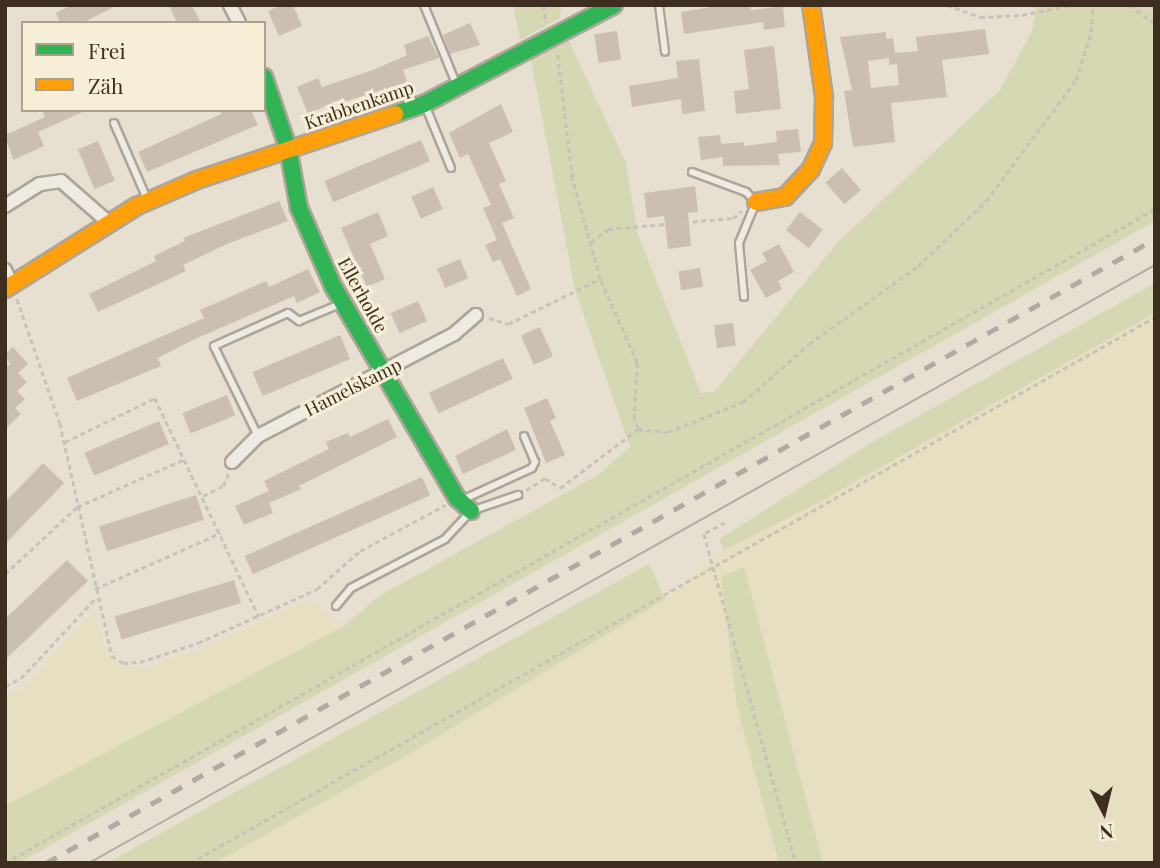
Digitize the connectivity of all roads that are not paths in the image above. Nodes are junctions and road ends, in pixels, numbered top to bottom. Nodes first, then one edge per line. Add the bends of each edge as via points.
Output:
1 (230, 5) edge
2 (425, 5) edge
3 (614, 5) edge
4 (660, 5) edge
5 (811, 5) edge
6 (238, 21) edge
7 (665, 52) dead end
8 (266, 83) edge
9 (458, 88) junction
10 (424, 104) junction
11 (114, 123) dead end
12 (288, 148) junction
13 (452, 168) dead end
14 (692, 172) dead end
15 (148, 201) junction
16 (756, 202) junction
17 (5, 206) edge
18 (108, 222) junction
19 (7, 281) edge
20 (744, 297) dead end
21 (342, 303) junction
22 (476, 315) road end
23 (386, 371) junction
24 (258, 436) junction
25 (524, 436) dead end
26 (232, 462) road end
27 (518, 495) road end
28 (463, 503) junction
29 (336, 606) dead end

1 - 6 street
2 - 9 lane
3 - 9 street, Krabbenkamp
4 - 7 lane
5 - 16 street via 824,97 823,143 811,169 785,197
8 - 12 street, Ellerholde
9 - 10 street, Krabbenkamp
10 - 12 street, Krabbenkamp
10 - 13 lane
11 - 15 lane
12 - 15 street, Krabbenkamp
12 - 21 street, Ellerholde via 299,208
14 - 16 lane via 746,192
15 - 18 street, Krabbenkamp
16 - 20 lane via 739,243
17 - 18 street via 40,184 61,181
18 - 19 street, Krabbenkamp
21 - 23 street, Ellerholde
21 - 24 lane via 299,321 288,313 214,346
22 - 23 street, Hamelskamp via 454,334
23 - 24 street, Hamelskamp
23 - 28 street, Ellerholde
24 - 26 street, Hamelskamp
25 - 28 lane via 535,463 532,468
27 - 28 lane
28 - 29 lane via 445,539 351,587

